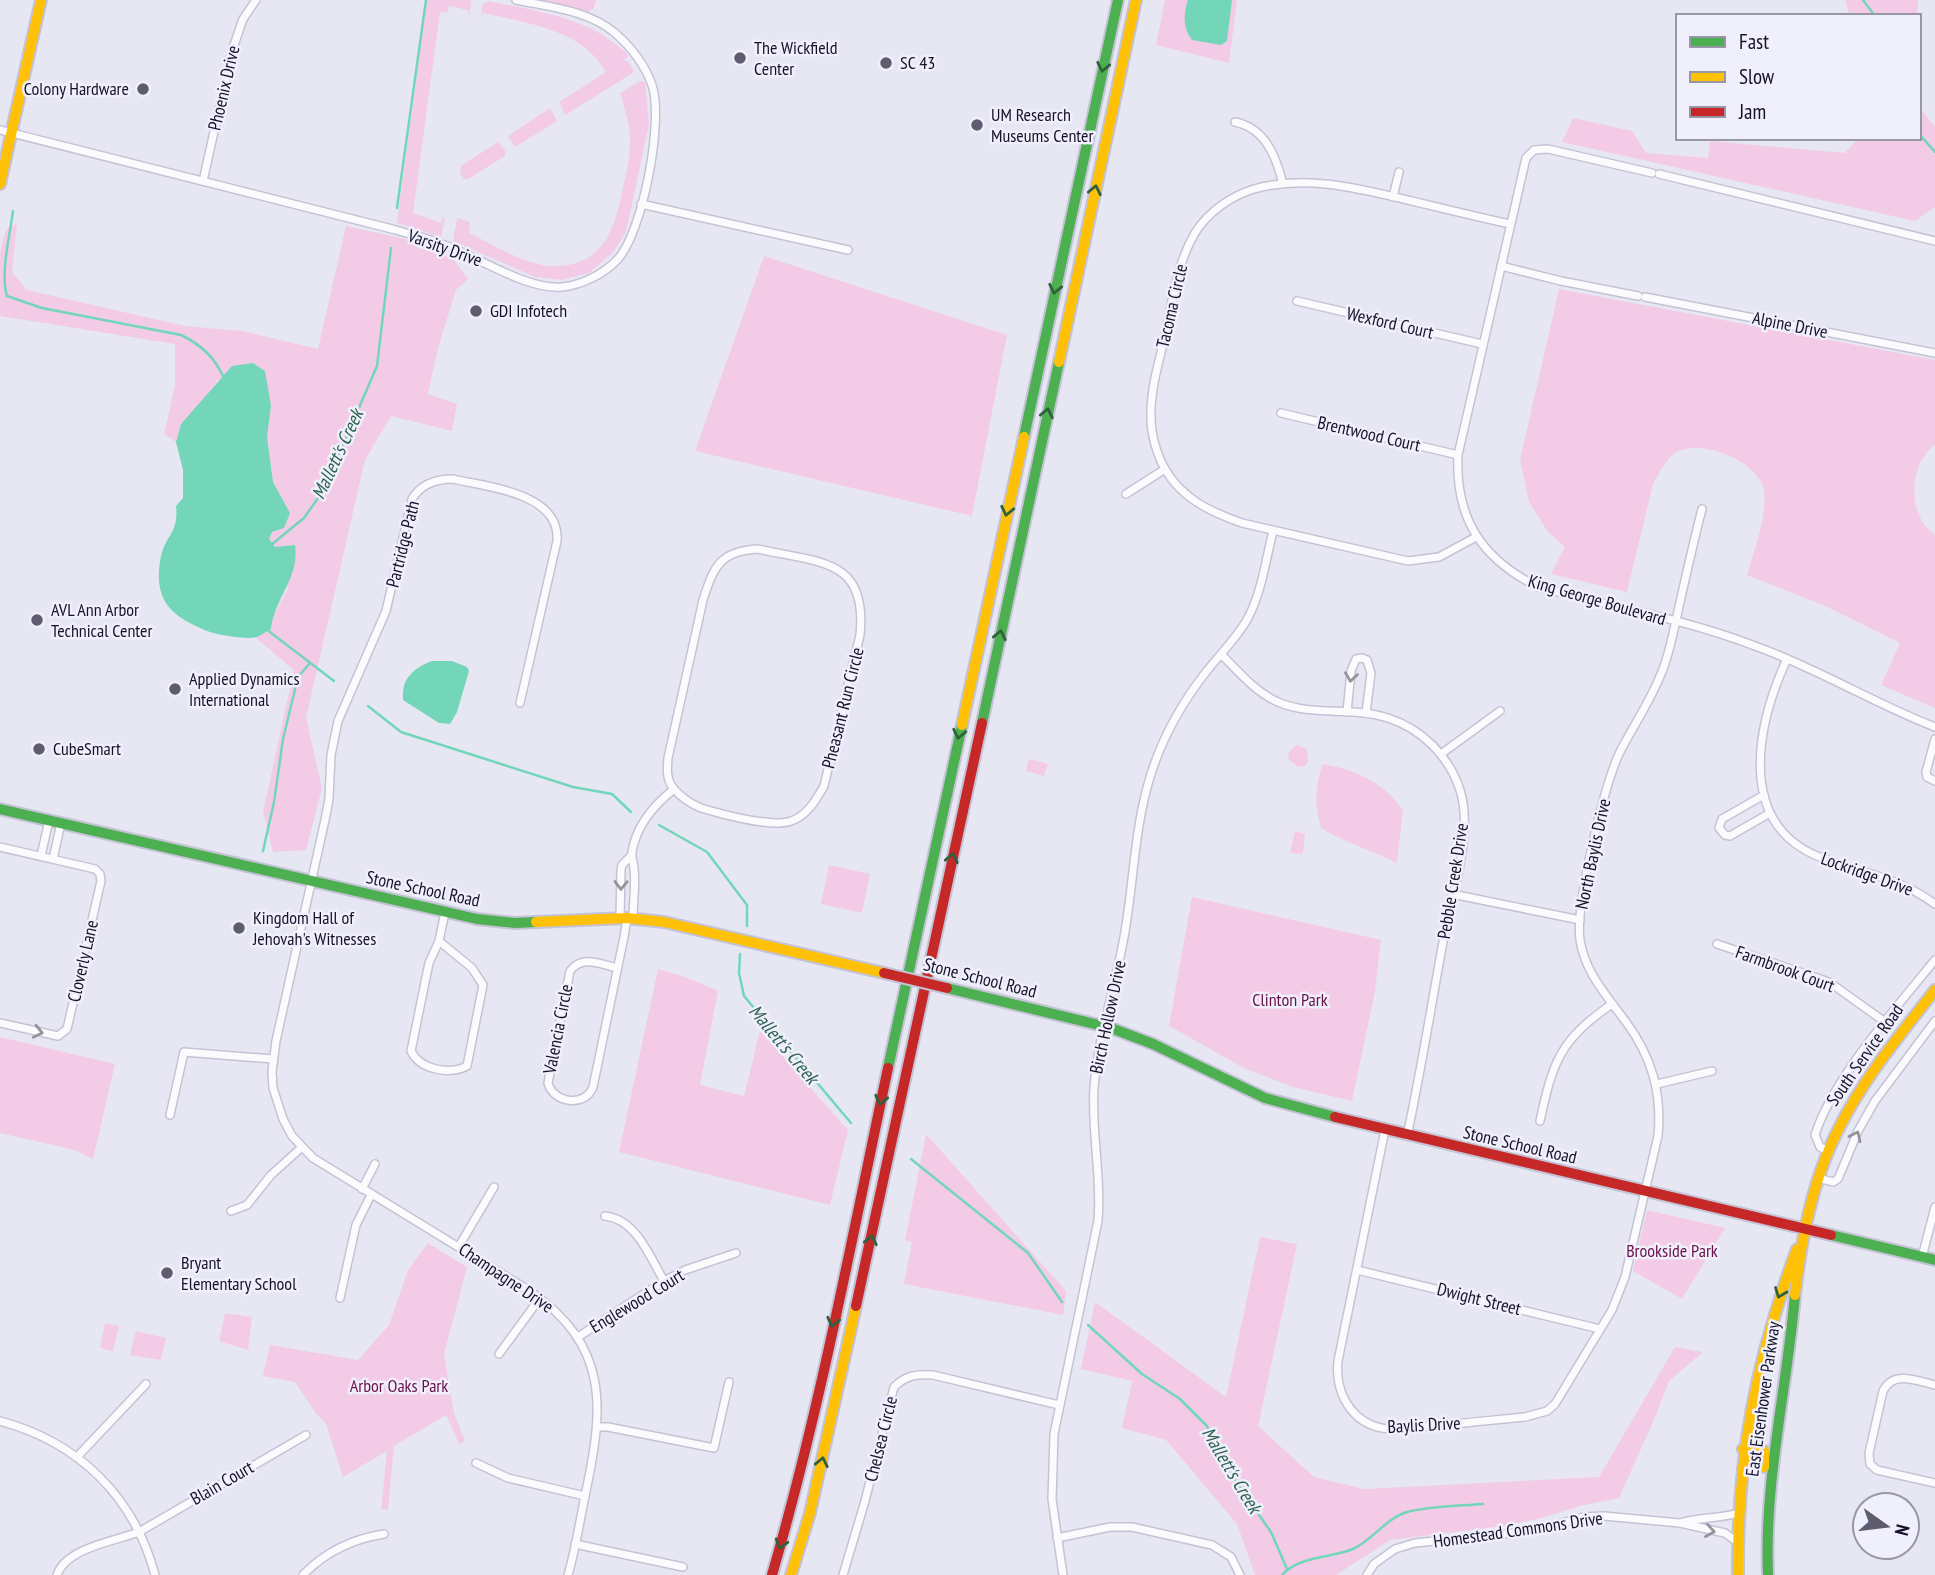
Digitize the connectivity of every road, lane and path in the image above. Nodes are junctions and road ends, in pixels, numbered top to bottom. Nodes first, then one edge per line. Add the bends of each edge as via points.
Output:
1 (41, 0) edge
2 (256, 0) edge
3 (516, 0) edge
4 (1118, 0) edge
5 (1136, 0) edge
6 (1234, 122) dead end
7 (0, 131) edge
8 (12, 133) junction
9 (1399, 172) dead end
10 (203, 181) junction
11 (0, 184) edge
12 (1283, 184) junction
13 (1393, 197) junction
14 (641, 204) junction
15 (1510, 225) junction
16 (1935, 241) edge
17 (848, 250) dead end
18 (1501, 266) junction
19 (1297, 301) dead end
20 (1482, 344) junction
21 (1935, 353) edge
22 (1281, 413) dead end
23 (1458, 455) junction
24 (1165, 469) junction
25 (1126, 494) dead end
26 (1702, 509) dead end
27 (1272, 531) junction
28 (1476, 537) junction
29 (1675, 621) junction
30 (1221, 654) junction
31 (1787, 659) junction
32 (520, 704) dead end
33 (1500, 711) dead end
34 (1348, 712) junction
35 (1366, 713) junction
36 (1935, 727) edge
37 (1935, 739) edge
38 (1441, 754) junction
39 (1935, 781) edge
40 (674, 789) junction
41 (1764, 795) junction
42 (0, 808) edge
43 (1770, 813) junction
44 (49, 820) junction
45 (61, 823) junction
46 (0, 847) edge
47 (41, 856) junction
48 (631, 856) junction
49 (53, 859) junction
50 (309, 881) junction
51 (1452, 894) junction
52 (1935, 904) edge
53 (445, 912) junction
54 (626, 919) junction
55 (1580, 919) junction
56 (439, 941) junction
57 (1717, 944) dead end
58 (1935, 960) edge
59 (617, 968) junction
60 (1935, 990) edge
61 (1612, 1004) junction
62 (1935, 1021) edge
63 (1885, 1022) junction
64 (0, 1023) edge
65 (1104, 1027) junction
66 (273, 1059) junction
67 (1712, 1071) dead end
68 (1657, 1084) junction
69 (170, 1115) dead end
70 (1540, 1121) dead end
71 (1385, 1130) junction
72 (1407, 1136) junction
73 (301, 1148) junction
74 (1828, 1151) junction
75 (375, 1164) dead end
76 (1818, 1178) junction
77 (494, 1187) dead end
78 (362, 1189) junction
79 (1645, 1193) junction
80 (371, 1195) junction
81 (1935, 1207) edge
82 (231, 1211) dead end
83 (605, 1216) dead end
84 (1805, 1230) junction
85 (459, 1246) junction
86 (736, 1253) dead end
87 (1922, 1257) junction
88 (1935, 1260) edge
89 (1357, 1270) junction
90 (664, 1281) junction
91 (340, 1298) dead end
92 (540, 1298) junction
93 (1600, 1329) junction
94 (578, 1337) junction
95 (499, 1354) dead end
96 (729, 1382) dead end
97 (146, 1384) dead end
98 (1935, 1385) edge
99 (1059, 1405) junction
100 (0, 1421) edge
101 (598, 1427) junction
102 (306, 1435) dead end
103 (1743, 1449) junction
104 (77, 1457) junction
105 (476, 1463) dead end
106 (1935, 1483) edge
107 (585, 1496) junction
108 (1766, 1504) junction
109 (1738, 1513) junction
110 (1680, 1524) junction
111 (139, 1532) junction
112 (384, 1534) dead end
113 (1057, 1538) junction
114 (1737, 1542) junction
115 (575, 1544) junction
116 (683, 1567) dead end
117 (57, 1575) edge
118 (155, 1575) edge
119 (303, 1575) edge
120 (568, 1575) edge
121 (772, 1575) edge
122 (791, 1575) edge
123 (843, 1575) edge
124 (1063, 1575) edge
125 (1240, 1575) edge
126 (1367, 1575) edge
127 (1738, 1575) edge
128 (1768, 1575) edge

1 - 8 main road
2 - 10 street, Phoenix Drive via 243,19 232,51
3 - 14 street via 594,19 623,41 643,66 652,86 657,125
4 -> 121 main road via 816,1403
122 -> 5 main road via 810,1513 882,1190
6 - 12 street via 1261,135 1279,166
7 - 8 street, Varsity Drive
8 - 10 street, Varsity Drive
8 - 11 main road
9 - 13 street
10 - 14 street, Varsity Drive via 445,244 547,286 578,284 619,258
12 - 13 street, Tacoma Circle via 1331,184
12 - 24 street, Tacoma Circle via 1253,189 1226,202 1209,216 1188,246 1153,388 1153,438
13 - 15 street, Tacoma Circle
14 - 17 street
15 - 16 street, King George Boulevard via 1526,158 1534,150 1557,150
15 - 18 street, King George Boulevard
18 - 20 street, King George Boulevard
18 - 21 street, Alpine Drive
19 - 20 street, Wexford Court
20 - 23 street, King George Boulevard
22 - 23 street, Brentwood Court
23 - 28 street, King George Boulevard via 1459,485
24 - 25 street
24 - 27 street, Tacoma Circle via 1196,504
26 - 29 street, North Baylis Drive
27 - 28 street, Tacoma Circle via 1408,561 1439,557
27 - 30 street, Birch Hollow Drive via 1252,610
28 - 29 street, King George Boulevard via 1512,575 1538,587
29 - 31 street, King George Boulevard
29 - 55 street, North Baylis Drive via 1657,684 1612,773
30 - 34 street, Pebble Creek Drive via 1277,702
30 - 65 street, Birch Hollow Drive via 1177,712 1151,774 1138,823 1123,942
31 - 36 street, King George Boulevard
31 - 41 street, Lockridge Drive via 1765,718 1760,754
32 - 50 street, Partridge Path via 557,541 555,522 546,510 523,496 453,479 428,484 412,499 386,611 338,721 329,799
33 - 38 street
34 - 35 street, Pebble Creek Drive
35 -> 34 street via 1371,673 1362,658 1356,659 1351,671
35 - 38 street, Pebble Creek Drive via 1409,727
37 - 39 street via 1926,772
38 - 51 street, Pebble Creek Drive via 1460,790 1464,809
40 - 40 street, Pheasant Run Circle via 669,782 668,758 703,600 719,564 735,551 758,549 832,566 844,573 853,582 863,612 824,786 814,805 795,820 766,823 699,807
40 - 48 street via 649,814
41 - 43 street, Lockridge Drive
41 - 43 street via 1722,819 1719,828 1730,836
42 - 44 main road, Stone School Road
43 - 52 street, Lockridge Drive via 1783,832 1814,854 1897,881
44 - 45 main road, Stone School Road
44 - 47 street
45 - 49 street
45 - 50 main road, Stone School Road
46 - 47 street, Cloverly Lane
47 - 49 street, Cloverly Lane
48 - 54 street via 635,871
48 -> 54 street via 621,870
64 -> 49 street, Cloverly Lane via 58,1036 67,1029 101,881 95,869
50 - 53 main road, Stone School Road
50 - 66 street, Champagne Drive
51 - 55 street
51 - 72 street, Pebble Creek Drive
53 - 54 main road, Stone School Road via 515,923
53 - 56 street
54 - 59 street, Valencia Circle
54 - 65 main road, Stone School Road, bridge via 690,926
55 - 61 street, North Baylis Drive via 1586,963
56 - 56 street via 429,963 411,1051 421,1063 459,1071 467,1066 483,985 472,968
57 - 63 street, Farmbrook Court via 1829,982
58 - 63 street, South Service Road
59 - 59 street, Valencia Circle via 585,961 570,971 548,1083 558,1097 582,1100 590,1094
60 - 74 main road, East Eisenhower Parkway via 1868,1077
61 - 68 street, North Baylis Drive via 1643,1050
61 - 70 street via 1581,1027 1562,1050 1553,1067
76 -> 62 street via 1838,1179 1875,1101
63 - 74 street, South Service Road via 1843,1080 1818,1127 1816,1141
65 - 71 main road, Stone School Road via 1162,1048 1260,1098
65 - 99 street, Birch Hollow Drive via 1093,1118 1098,1221
66 - 69 street via 184,1052
66 - 73 street, Champagne Drive via 277,1105
67 - 68 street
68 - 79 street, North Baylis Drive via 1658,1136
71 - 72 main road, Stone School Road
71 - 89 street, Baylis Drive
72 - 79 main road, Stone School Road
73 - 78 street, Champagne Drive
73 - 82 street via 247,1205
74 - 76 main road, East Eisenhower Parkway
75 - 78 street
76 - 84 main road, East Eisenhower Parkway
77 - 85 street
78 - 80 street, Champagne Drive
79 - 84 main road, Stone School Road
79 - 93 street, Baylis Drive via 1619,1294
80 - 85 street, Champagne Drive
80 - 91 street via 356,1224
81 - 87 street
83 - 90 street via 629,1226
84 - 87 main road, Stone School Road
84 -> 103 main road, East Eisenhower Parkway via 1770,1323
84 - 108 main road, East Eisenhower Parkway
85 - 92 street, Champagne Drive
86 - 90 street, Englewood Court
87 - 88 main road, Stone School Road
89 - 93 street, Dwight Street
89 - 93 street, Baylis Drive via 1338,1381 1353,1413 1385,1429 1525,1417 1547,1411
90 - 94 street, Englewood Court
92 - 94 street, Champagne Drive
92 - 95 street
94 - 101 street, Champagne Drive via 594,1379
96 - 101 street via 714,1448
97 - 104 street
98 - 106 street via 1906,1378 1887,1384 1869,1453 1870,1464 1877,1470
99 - 113 street, Birch Hollow Drive via 1051,1480
99 - 123 street, Chelsea Circle via 933,1375 902,1379 894,1387
100 - 104 street via 45,1437
101 - 107 street, Champagne Drive
102 - 111 street, Blain Court
103 - 108 main road via 1756,1445 1764,1451
103 - 109 main road, East Eisenhower Parkway
104 - 111 street via 109,1486
105 - 107 street via 508,1478
107 - 115 street, Champagne Drive
108 - 128 main road, East Eisenhower Parkway
109 - 110 street, Homestead Commons Drive
109 - 114 main road, East Eisenhower Parkway
110 -> 114 street, Homestead Commons Drive via 1725,1533
110 - 126 street, Homestead Commons Drive via 1584,1517 1532,1531 1415,1543 1395,1549
111 - 117 street, Blain Court via 68,1558
111 - 118 street
112 - 119 street via 341,1546
113 - 124 street, Birch Hollow Drive
113 - 125 street via 1122,1526 1142,1528 1223,1550
114 - 127 main road, East Eisenhower Parkway
115 - 116 street
115 - 120 street, Champagne Drive

